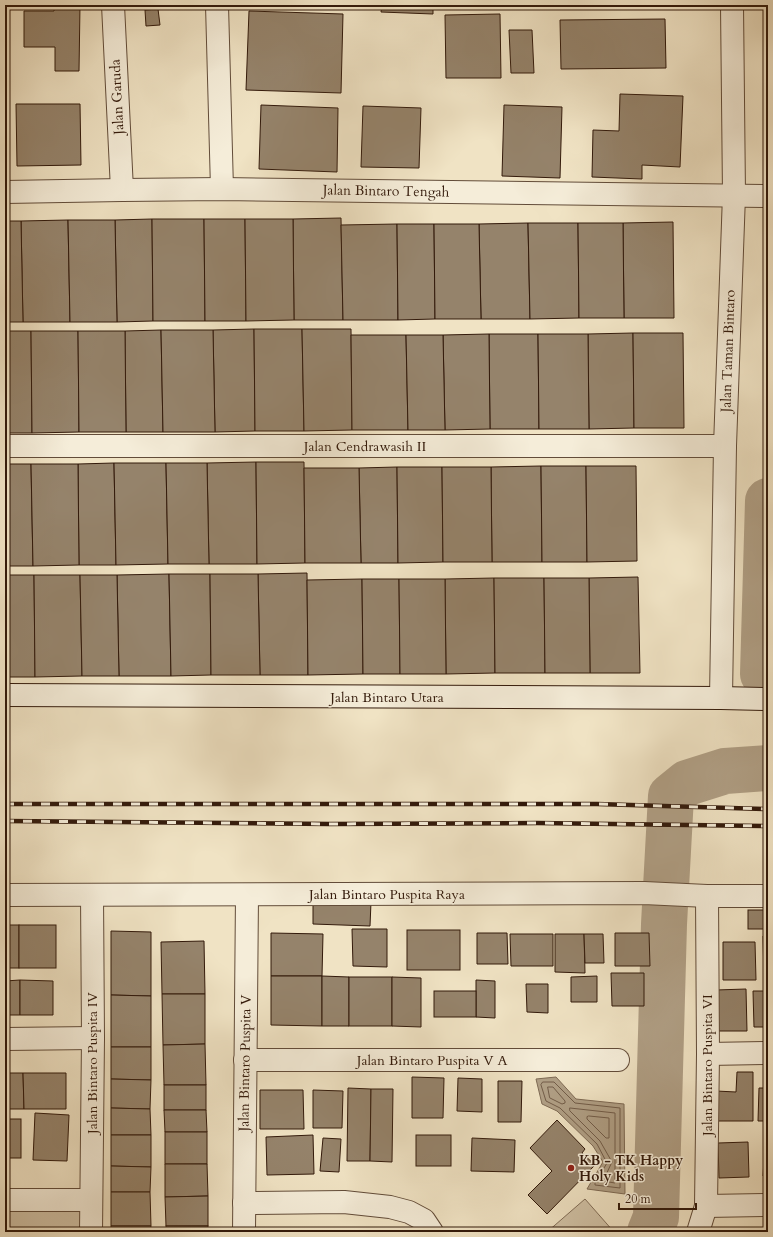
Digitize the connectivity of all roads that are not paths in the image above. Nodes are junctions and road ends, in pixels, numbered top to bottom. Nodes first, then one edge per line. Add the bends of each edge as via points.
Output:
1 (113, 5) edge
2 (216, 5) edge
3 (732, 5) edge
4 (222, 189) junction
5 (122, 190) junction
6 (5, 192) edge
7 (751, 195) edge
8 (5, 446) edge
9 (725, 446) junction
10 (5, 695) edge
11 (721, 698) junction
12 (768, 699) edge
13 (92, 894) junction
14 (5, 895) edge
15 (247, 895) junction
16 (696, 895) junction
17 (768, 896) edge
18 (93, 1038) junction
19 (5, 1039) edge
20 (768, 1053) edge
21 (708, 1054) junction
22 (246, 1060) junction
23 (618, 1060) dead end
24 (5, 1200) edge
25 (91, 1200) junction
26 (244, 1203) junction
27 (706, 1206) junction
28 (768, 1206) edge
29 (91, 1232) edge
30 (244, 1232) edge
31 (432, 1232) edge
32 (698, 1232) edge

1 - 5 street, Jalan Garuda
2 - 4 street
3 - 7 street, Jalan Taman Bintaro
4 - 5 street, Jalan Bintaro Tengah
4 - 7 street, Jalan Bintaro Tengah
5 - 6 street, Jalan Bintaro Tengah
7 - 9 street, Jalan Taman Bintaro
8 - 9 street, Jalan Cendrawasih II
9 - 11 street, Jalan Taman Bintaro
10 - 11 street, Jalan Bintaro Utara
11 - 12 street, Jalan Bintaro Utara
13 - 14 street, Jalan Bintaro Puspita Raya
13 - 15 street, Jalan Bintaro Puspita Raya
13 - 18 street, Jalan Bintaro Puspita IV
15 - 16 street, Jalan Bintaro Puspita Raya
15 - 22 street, Jalan Bintaro Puspita V
16 - 17 street, Jalan Bintaro Puspita Raya
16 - 21 street, Jalan Bintaro Puspita VI
18 - 19 street
18 - 25 street, Jalan Bintaro Puspita IV
20 - 21 street
21 - 27 street, Jalan Bintaro Puspita VI
22 - 23 street, Jalan Bintaro Puspita V A
22 - 26 street, Jalan Bintaro Puspita V
24 - 25 street
25 - 29 street, Jalan Bintaro Puspita IV
26 - 30 street, Jalan Bintaro Puspita V
26 - 31 street via 344,1202 390,1207 409,1212 424,1220
27 - 28 street
27 - 32 street, Jalan Bintaro Puspita VI

